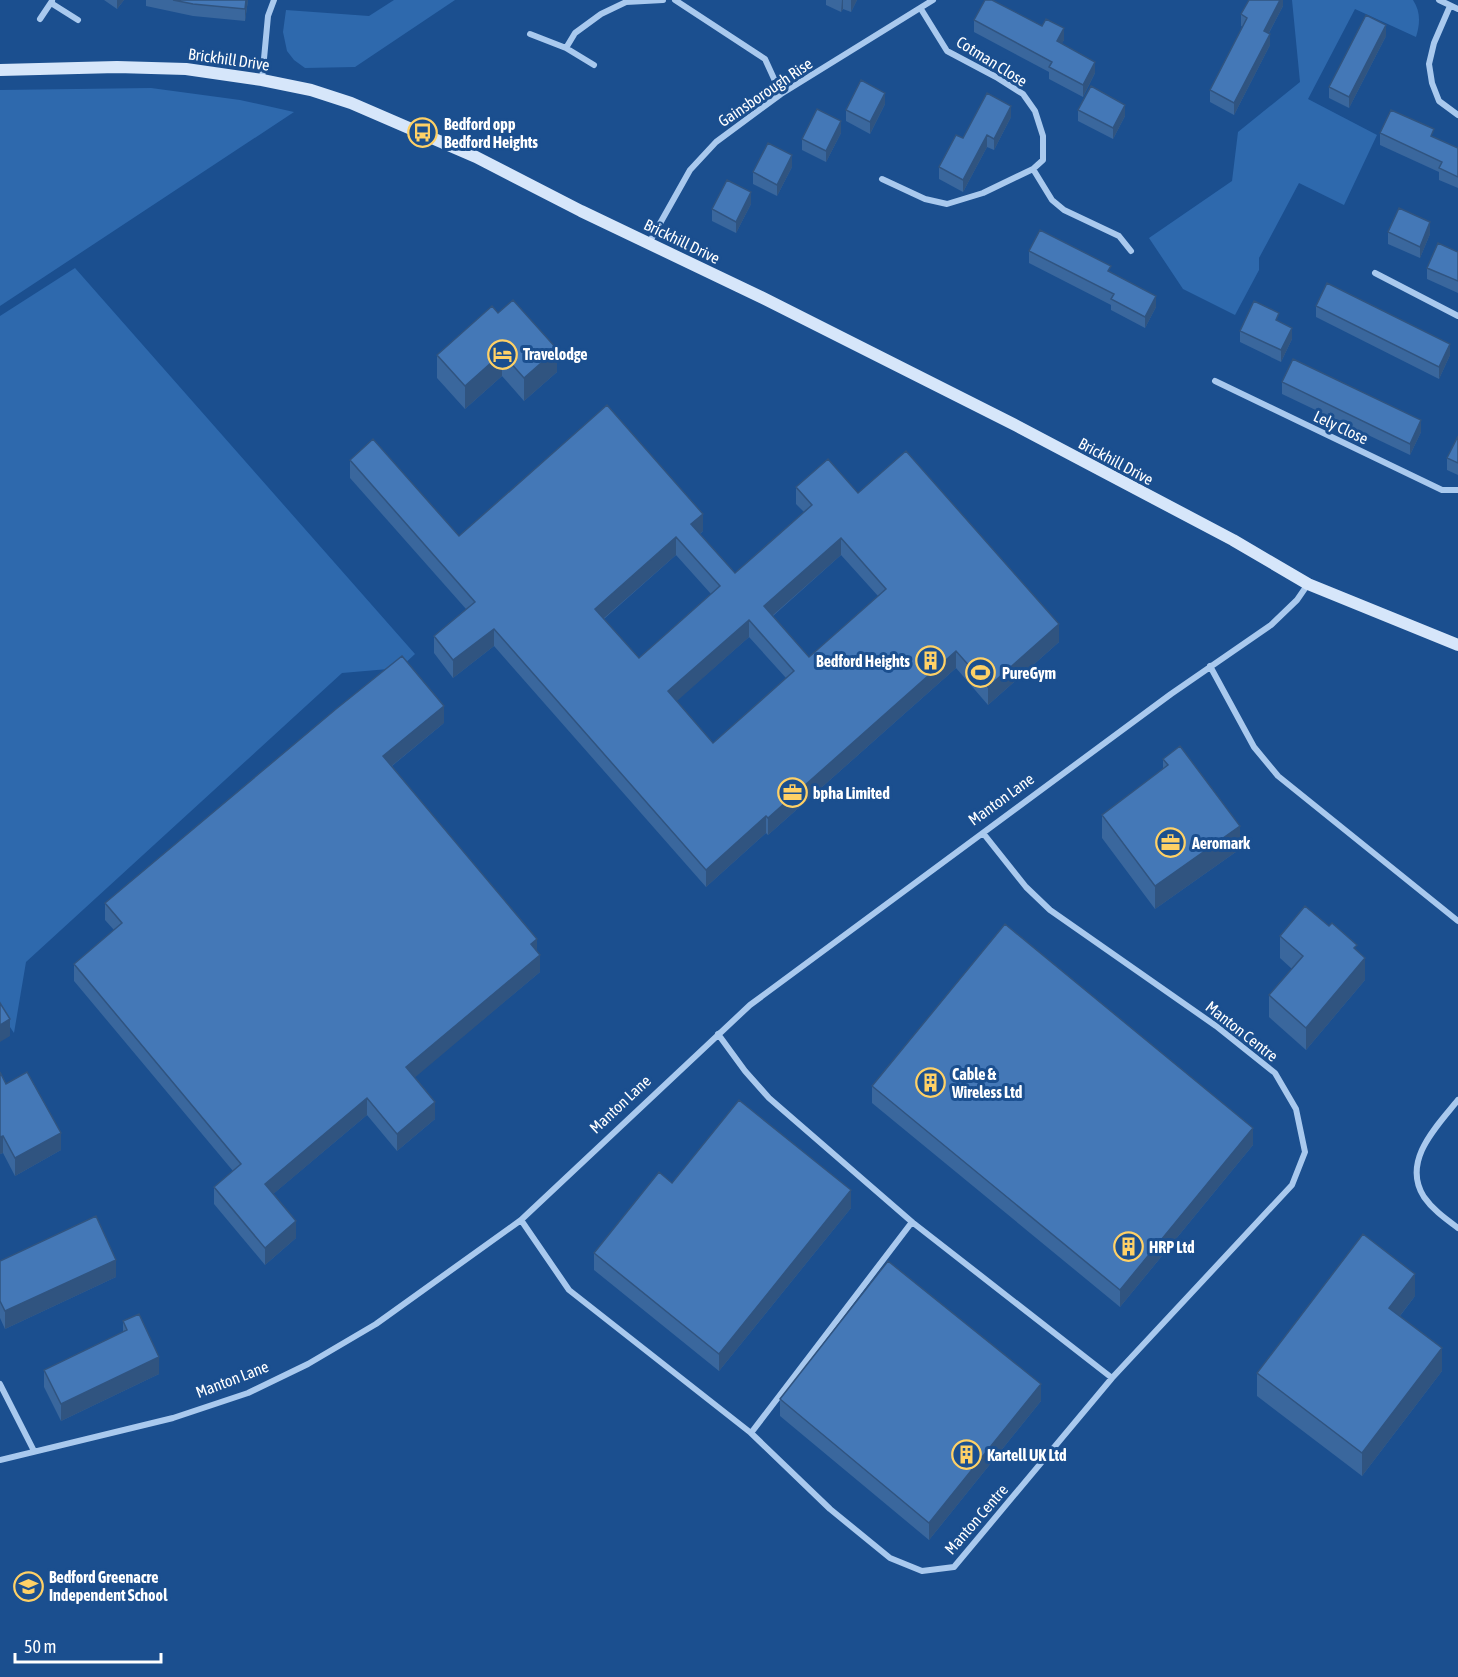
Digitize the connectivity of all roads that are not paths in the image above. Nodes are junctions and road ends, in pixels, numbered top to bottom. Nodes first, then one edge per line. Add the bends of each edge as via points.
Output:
1 (274, 0) edge
2 (663, 0) edge
3 (675, 0) edge
4 (933, 0) edge
5 (1439, 0) edge
6 (52, 1) edge
7 (1450, 6) junction
8 (921, 9) junction
9 (1458, 9) edge
10 (40, 19) dead end
11 (78, 20) dead end
12 (530, 34) dead end
13 (566, 48) junction
14 (594, 65) dead end
15 (0, 70) edge
16 (262, 80) junction
17 (781, 94) junction
18 (1458, 115) edge
19 (1033, 169) junction
20 (882, 179) dead end
21 (649, 243) junction
22 (1131, 251) dead end
23 (1375, 273) dead end
24 (1458, 316) edge
25 (1215, 381) dead end
26 (1458, 490) edge
27 (1308, 584) junction
28 (1458, 645) edge
29 (1210, 666) junction
30 (983, 833) junction
31 (1458, 921) edge
32 (718, 1034) junction
33 (1458, 1100) edge
34 (521, 1220) junction
35 (912, 1222) junction
36 (1458, 1228) edge
37 (1112, 1378) junction
38 (0, 1384) edge
39 (751, 1433) junction
40 (33, 1451) junction
41 (0, 1460) edge

1 - 16 street via 268,16
2 - 13 street via 626,2 575,33
3 - 17 street via 765,59
4 - 8 street, Gainsborough Rise
5 - 7 street
6 - 10 street
6 - 11 street
7 - 9 street
7 - 18 street via 1429,64 1439,101
8 - 17 street, Gainsborough Rise
8 - 19 street, Cotman Close via 947,51 1023,94 1035,111 1043,136 1043,159
12 - 13 street
13 - 14 street
15 - 16 street, Brickhill Drive via 186,69
16 - 21 street, Brickhill Drive via 351,103 476,157
17 - 21 street, Gainsborough Rise via 716,142 690,170
19 - 20 street via 983,193 947,204 925,199
19 - 22 street via 1052,200 1064,210 1119,236
21 - 27 street, Brickhill Drive via 1017,426
23 - 24 street
25 - 26 street, Lely Close via 1442,490
27 - 28 street
27 - 29 street, Manton Lane via 1271,625
29 - 30 street, Manton Lane
29 - 31 street via 1254,747 1278,776
30 - 32 street, Manton Lane via 750,1005
30 - 37 street, Manton Centre via 1026,887 1050,910 1216,1026 1275,1074 1296,1109 1305,1152 1292,1185
32 - 34 street, Manton Lane
32 - 35 street via 769,1098
33 - 36 street via 1421,1150 1416,1173 1423,1196
34 - 39 street, Manton Centre via 569,1290
34 - 40 street, Manton Lane via 376,1324 248,1393 173,1418
35 - 37 street
35 - 39 street
37 - 39 street, Manton Centre via 954,1567 922,1571 890,1558 830,1509
38 - 40 street
40 - 41 street, Manton Lane

